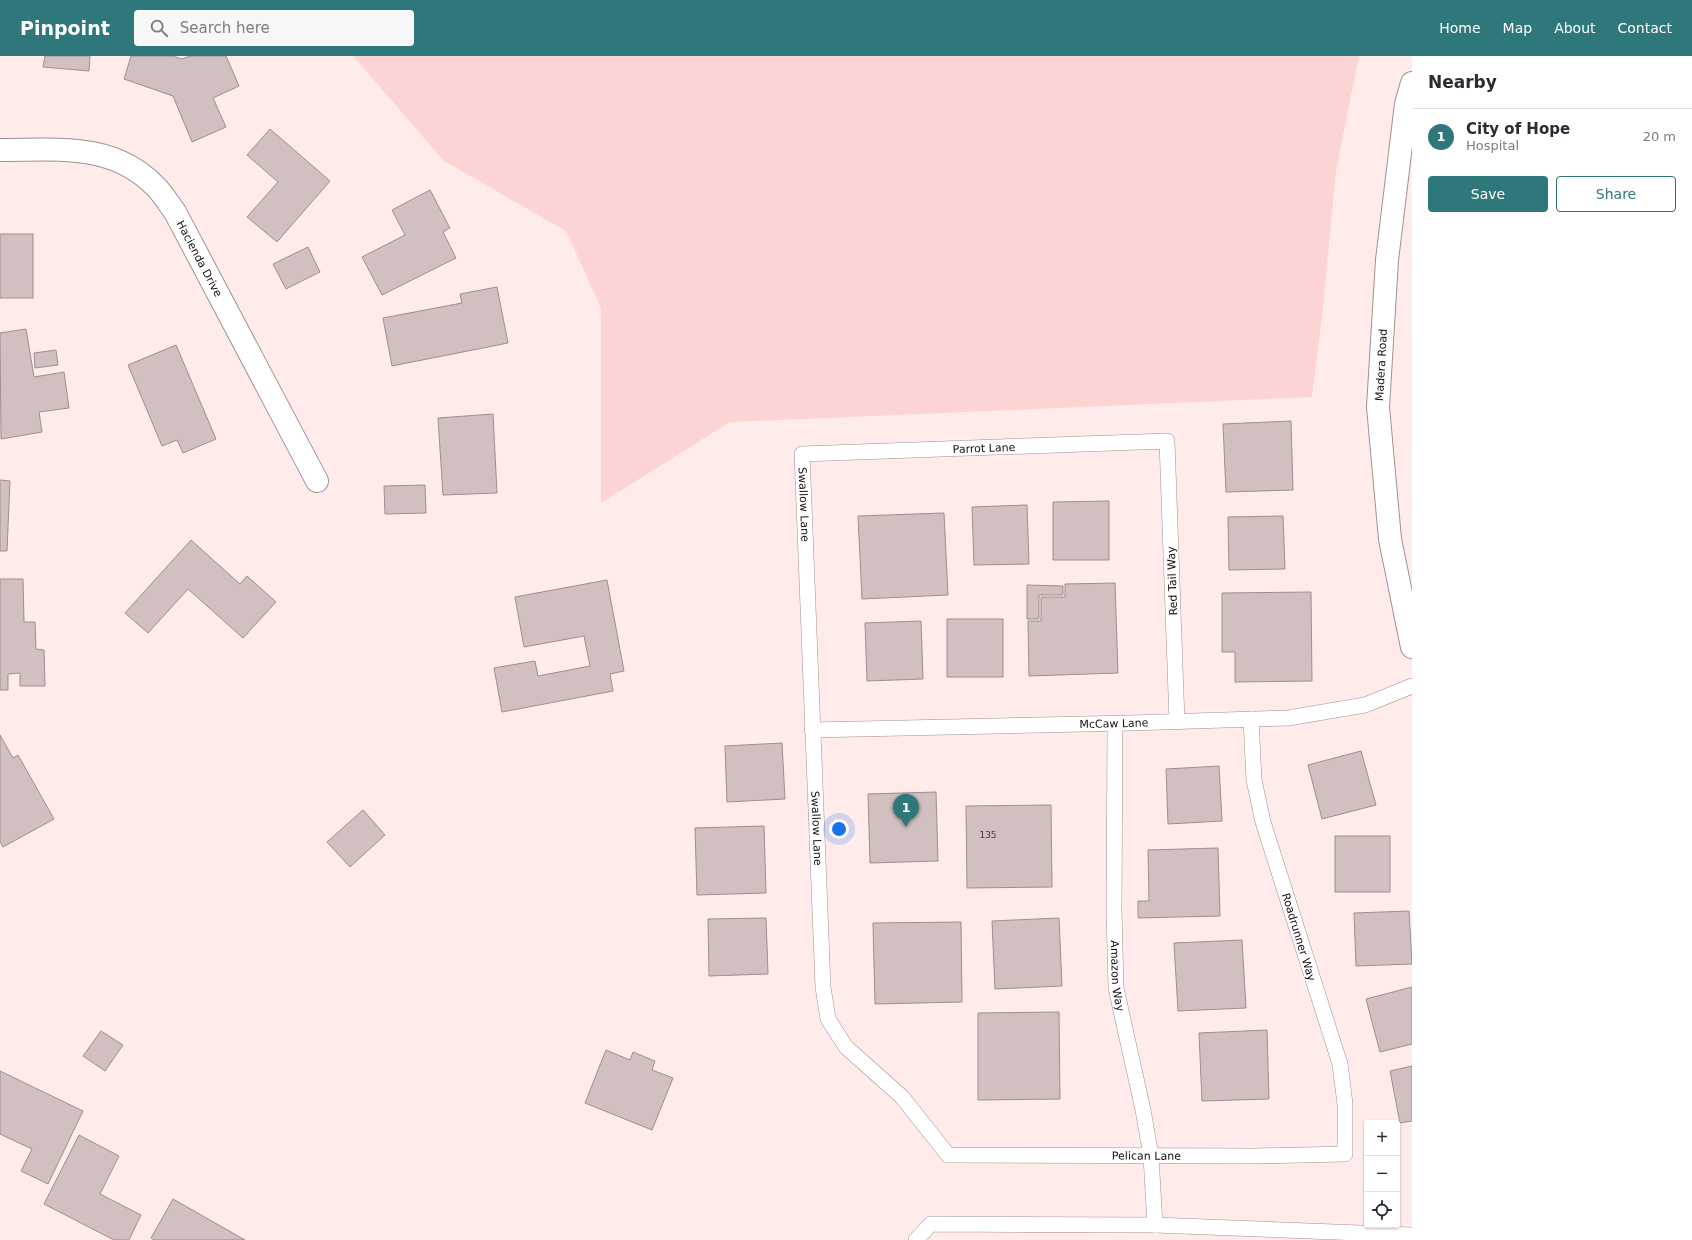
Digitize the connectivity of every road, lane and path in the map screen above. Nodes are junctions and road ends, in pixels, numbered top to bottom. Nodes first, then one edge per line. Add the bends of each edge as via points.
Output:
1 (1412, 83) edge
2 (0, 150) edge
3 (1167, 441) joint
4 (802, 454) joint
5 (317, 481) dead end
6 (1412, 647) edge
7 (1412, 686) edge
8 (1251, 719) junction
9 (1177, 722) junction
10 (1115, 724) junction
11 (812, 730) junction
12 (1345, 1154) joint
13 (948, 1155) joint
14 (1151, 1156) junction
15 (1155, 1225) junction
16 (1412, 1235) edge
17 (916, 1240) edge

1 - 6 main road, Madera Road via 1406,104 1387,260 1378,407 1390,540
2 - 5 main road, Hacienda Drive via 76,149 110,157 136,170 157,188 175,212
3 - 4 lane, Parrot Lane
3 - 9 lane, Red Tail Way
4 - 11 lane, Swallow Lane
7 - 8 lane, McCaw Lane via 1365,705 1288,718
8 - 9 lane, McCaw Lane
8 - 12 lane, Roadrunner Way via 1254,780 1263,822 1340,1064 1345,1104
9 - 10 lane, McCaw Lane
10 - 11 lane, McCaw Lane
10 - 14 lane, Amazon Way via 1116,988
11 - 13 lane, Swallow Lane via 823,987 828,1019 846,1047 902,1097
12 - 14 lane, Pelican Lane
13 - 14 lane, Pelican Lane
14 - 15 lane, Amazon Way
15 - 16 lane
15 - 17 lane via 931,1224

